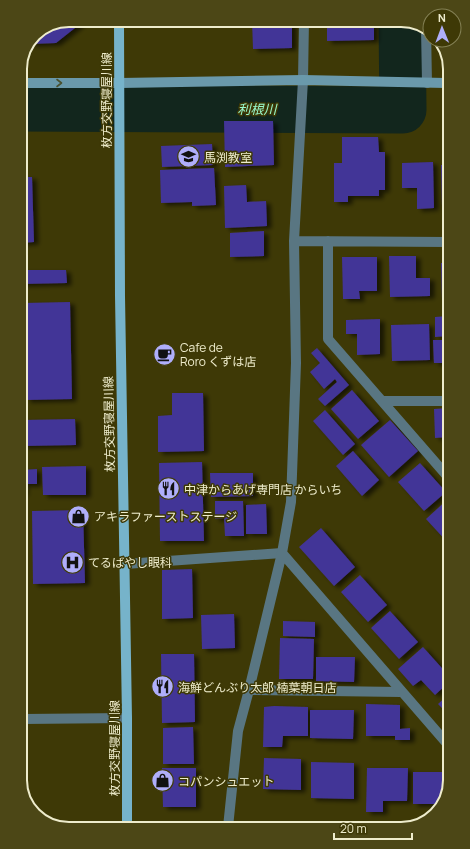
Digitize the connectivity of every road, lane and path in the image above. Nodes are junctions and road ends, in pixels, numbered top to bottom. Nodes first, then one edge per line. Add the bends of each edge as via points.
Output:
1 (119, 27) edge
2 (304, 27) edge
3 (426, 48) edge
4 (303, 80) junction
5 (27, 83) edge
6 (120, 83) junction
7 (427, 83) junction
8 (443, 83) edge
9 (294, 241) junction
10 (328, 241) junction
11 (443, 242) edge
12 (382, 401) junction
13 (443, 401) edge
14 (443, 471) edge
15 (282, 553) junction
16 (124, 564) junction
17 (249, 690) junction
18 (401, 692) junction
19 (127, 718) junction
20 (27, 719) edge
21 (443, 739) edge
22 (127, 822) edge
23 (229, 822) edge

1 - 6 main road, 枚方交野寝屋川線
2 - 4 street
3 - 7 street
4 - 6 street
4 - 7 street
4 - 9 street
5 -> 6 street
6 - 16 main road, 枚方交野寝屋川線
7 - 8 street
9 - 10 street
9 - 15 street via 296,363 291,495
10 - 11 street
10 - 12 street via 328,339
12 - 13 street
12 - 14 street
15 - 16 street
15 - 17 street
15 - 18 street
16 - 19 main road, 枚方交野寝屋川線
17 - 18 street
17 - 23 street via 238,732
18 - 21 street
19 - 20 street
19 - 22 main road, 枚方交野寝屋川線

